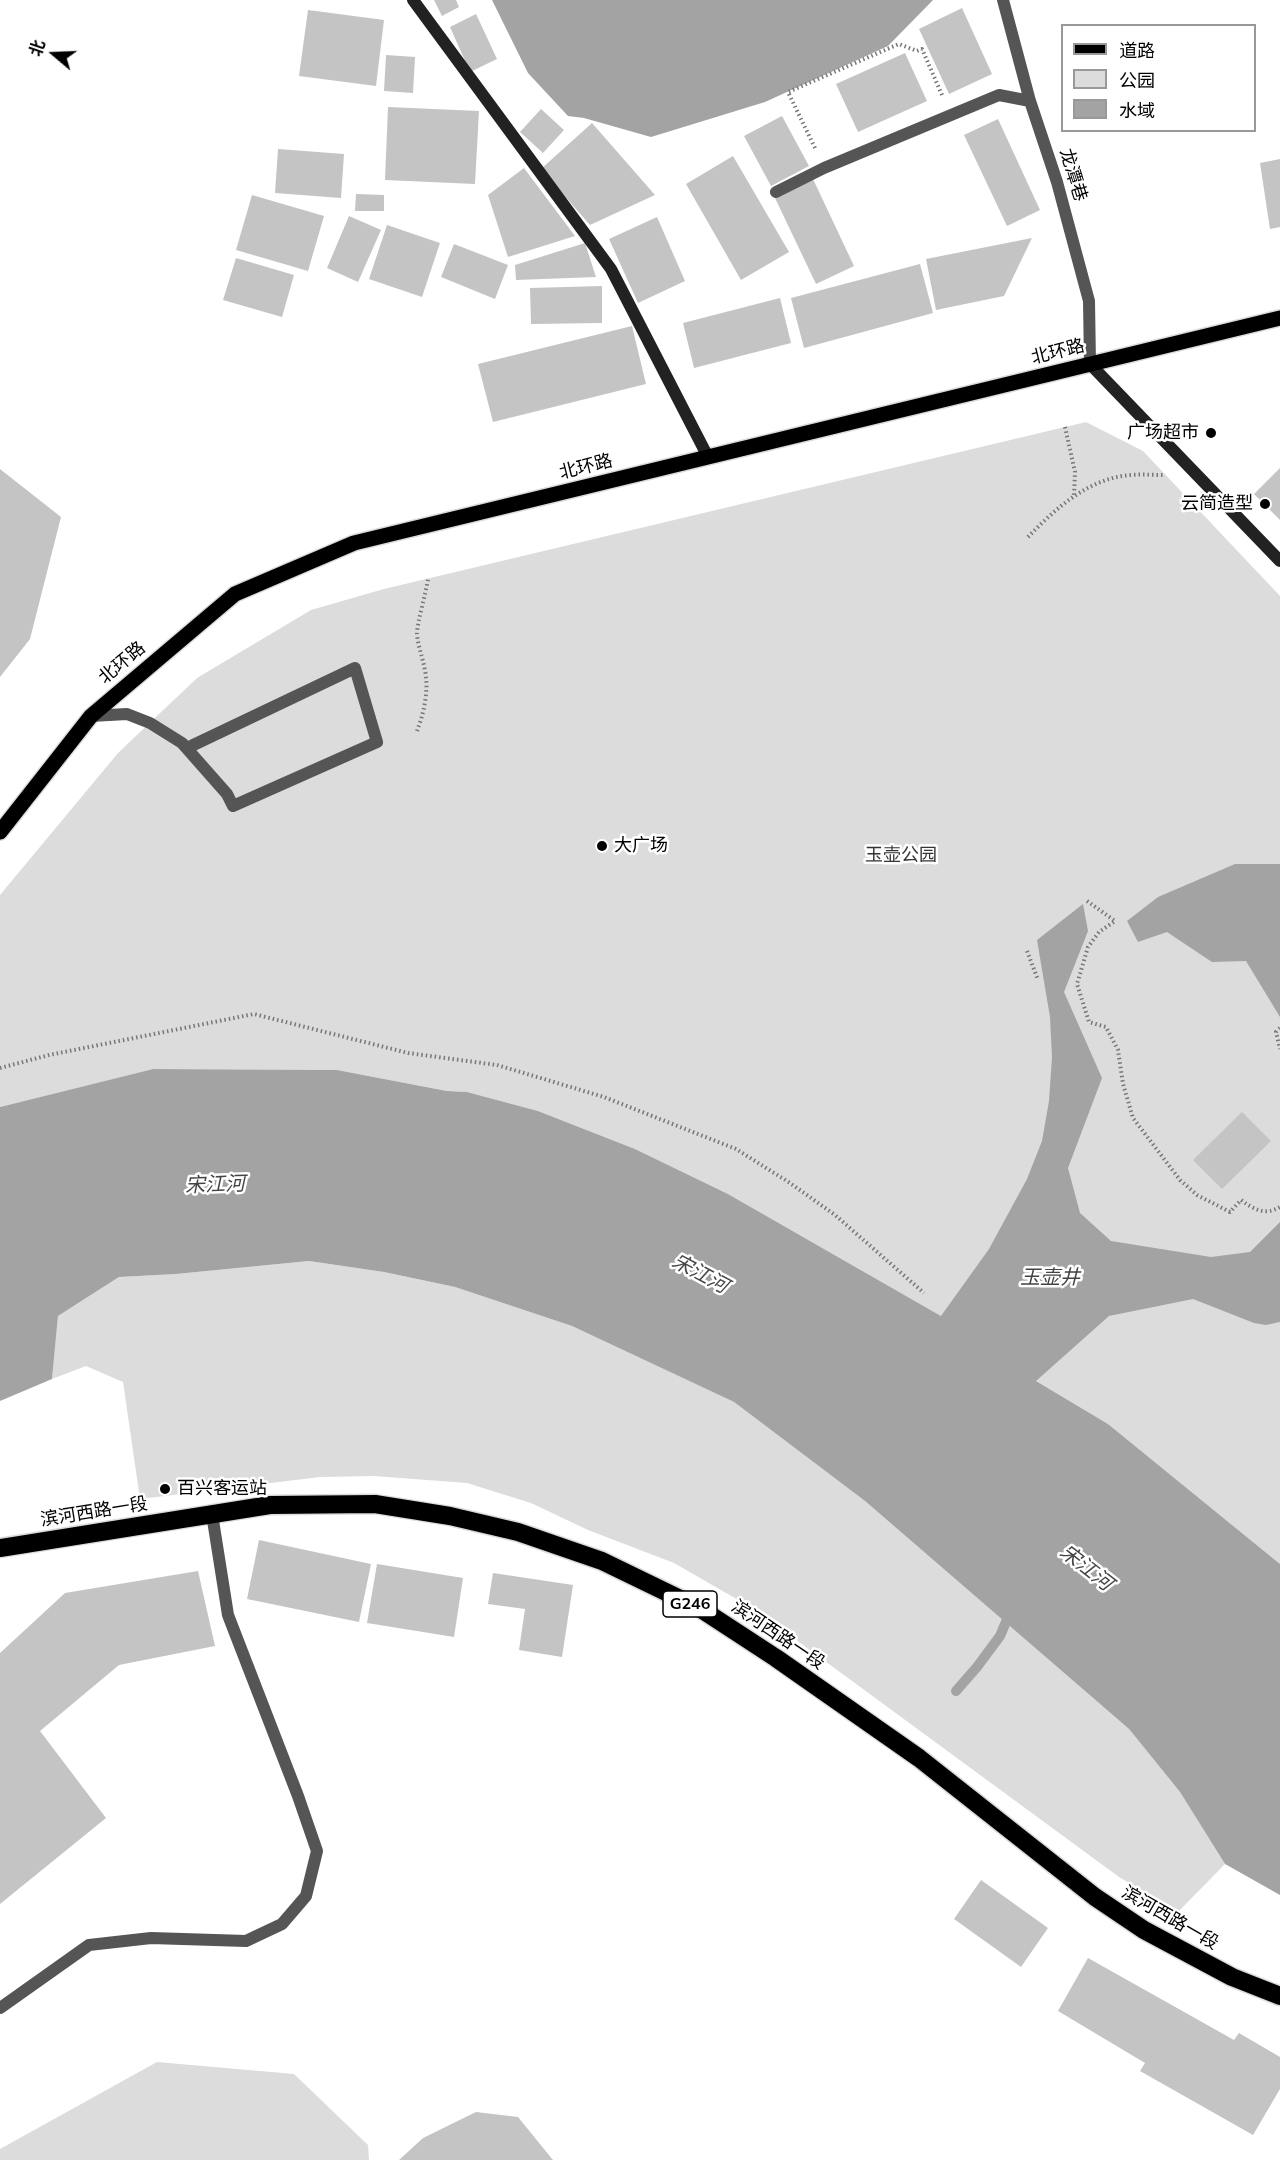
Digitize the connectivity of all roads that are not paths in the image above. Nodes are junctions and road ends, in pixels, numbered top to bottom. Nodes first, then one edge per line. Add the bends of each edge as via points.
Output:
1 (413, 0) edge
2 (1003, 0) edge
3 (1030, 101) junction
4 (776, 192) dead end
5 (1280, 318) edge
6 (1090, 364) junction
7 (708, 457) junction
8 (1280, 561) edge
9 (91, 716) junction
10 (187, 748) junction
11 (0, 832) edge
12 (212, 1514) junction
13 (0, 1548) edge
14 (1280, 1996) edge
15 (0, 2008) edge

1 - 7 street via 610,269
2 - 3 street, 龙潭巷
3 - 4 street via 999,95
3 - 6 street, 龙潭巷 via 1089,301
5 - 6 main road, 北环路
6 - 7 main road, 北环路
6 - 8 street
7 - 9 main road, 北环路 via 354,543 235,594
9 - 10 street via 127,714 150,723
9 - 11 main road, 北环路
10 - 10 street via 227,794 232,806 377,742 355,668
12 - 13 highway, 滨河西路一段 / G246
12 - 14 highway, 滨河西路一段 / G246 via 270,1505 375,1504 518,1532 602,1561 701,1609 776,1658 918,1758 1095,1897 1144,1930 1232,1977
12 - 15 street via 228,1615 317,1851 306,1896 282,1924 246,1941 151,1938 89,1946

